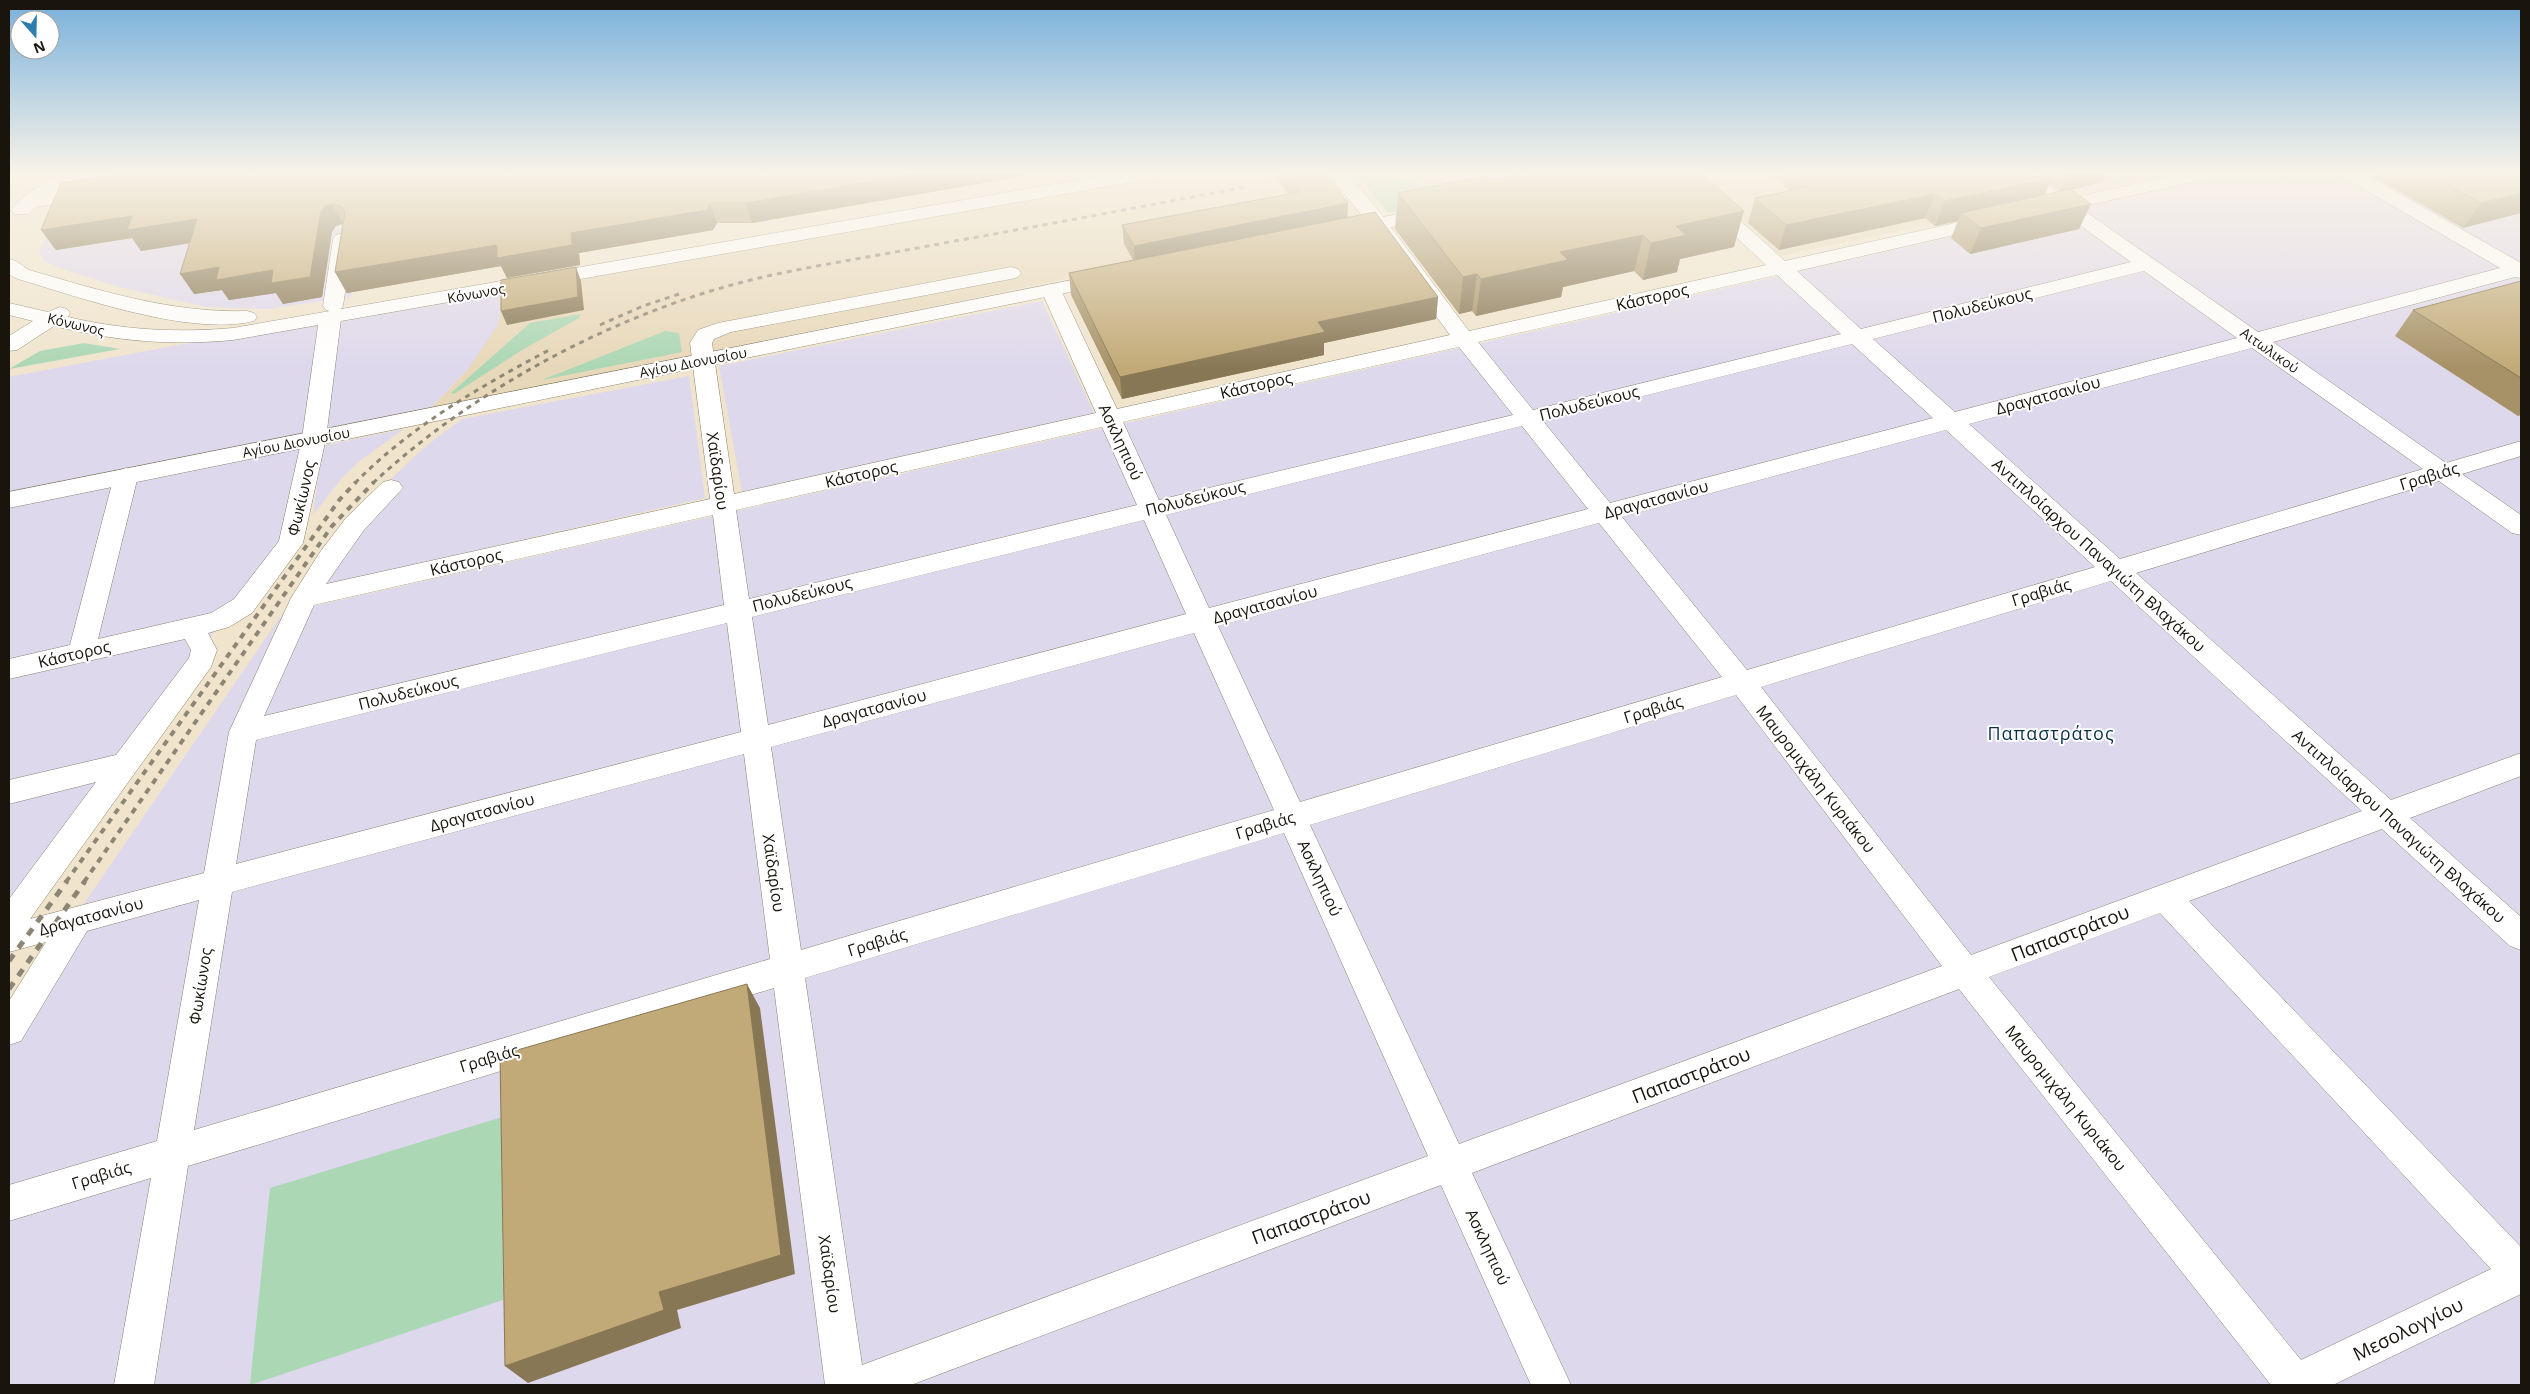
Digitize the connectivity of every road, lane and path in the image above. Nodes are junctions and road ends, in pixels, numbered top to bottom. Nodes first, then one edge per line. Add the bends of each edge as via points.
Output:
1 (343, 238) edge
2 (734, 238) edge
3 (766, 238) edge
4 (1389, 238) edge
5 (1749, 238) edge
6 (1915, 238) edge
7 (2110, 238) edge
8 (2464, 238) edge
9 (2147, 264) junction
10 (9, 265) edge
11 (1782, 268) junction
12 (2520, 270) edge
13 (1011, 273) dead end
14 (1129, 274) edge
15 (69, 288) junction
16 (1051, 290) junction
17 (91, 294) junction
18 (18, 311) edge
19 (331, 312) junction
20 (51, 319) junction
21 (9, 324) edge
22 (1857, 336) junction
23 (1464, 339) junction
24 (2256, 340) junction
25 (9, 345) edge
26 (703, 360) junction
27 (1110, 418) junction
28 (1528, 418) junction
29 (1951, 421) junction
30 (314, 438) junction
31 (2521, 448) edge
32 (2443, 471) junction
33 (126, 476) junction
34 (390, 488) dead end
35 (9, 500) edge
36 (723, 505) junction
37 (1152, 508) junction
38 (1605, 513) junction
39 (2521, 527) edge
40 (2115, 569) junction
41 (304, 598) junction
42 (738, 610) junction
43 (1202, 621) junction
44 (192, 628) junction
45 (82, 652) junction
46 (9, 669) edge
47 (1741, 682) junction
48 (243, 732) junction
49 (755, 739) junction
50 (125, 764) junction
51 (2521, 764) edge
52 (9, 792) edge
53 (2386, 814) junction
54 (1292, 817) junction
55 (217, 882) junction
56 (2165, 897) junction
57 (77, 920) junction
58 (9, 923) edge
59 (2521, 936) edge
60 (9, 938) edge
61 (787, 968) junction
62 (1965, 972) junction
63 (9, 1030) edge
64 (173, 1153) junction
65 (1450, 1165) junction
66 (9, 1203) edge
67 (2521, 1274) edge
68 (2296, 1384) edge
69 (134, 1385) edge
70 (845, 1385) edge
71 (860, 1385) edge
72 (1551, 1385) edge

1 - 19 street, Φωκίωνος
2 - 19 street, Κόνωνος
3 - 19 street, Κόνωνος
4 - 23 street, Μαυρομιχάλη Κυριάκου
5 - 11 street, Αντιπλοίαρχου Παναγιώτη Βλαχάκου
6 - 11 street, Κάστορος
7 - 9 street, Αιτωλικού
8 - 12 street
9 - 22 street, Πολυδεύκους
9 - 24 street, Αιτωλικού
10 - 15 street, Κόνωνος via 22,274
11 - 22 street, Αντιπλοίαρχου Παναγιώτη Βλαχάκου
11 - 23 street, Κάστορος
12 - 24 street, Δραγατσανίου
13 - 26 street, Χαϊδαρίου via 718,329 701,340
14 - 16 street, Αγίου Διονυσίου
15 - 17 street, Κόνωνος
15 - 18 street
16 - 26 street, Αγίου Διονυσίου
16 - 27 street, Ασκληπιού
17 - 19 street, Κόνωνος via 165,313 196,317
17 - 20 street
18 - 20 street, Κόνωνος
18 - 21 street
19 - 20 street, Κόνωνος via 233,334 177,338 110,332
19 - 30 street, Φωκίωνος
20 - 25 street
22 - 28 street, Πολυδεύκους
22 - 29 street, Αντιπλοίαρχου Παναγιώτη Βλαχάκου
23 - 27 street, Κάστορος
23 - 28 street, Μαυρομιχάλη Κυριάκου
24 - 29 street, Δραγατσανίου
24 - 32 street, Αιτωλικού
26 - 30 street, Αγίου Διονυσίου
26 - 36 street, Χαϊδαρίου
27 - 36 street, Κάστορος
27 - 37 street, Ασκληπιού
28 - 37 street, Πολυδεύκους
28 - 38 street, Μαυρομιχάλη Κυριάκου
29 - 38 street, Δραγατσανίου
29 - 40 street, Αντιπλοίαρχου Παναγιώτη Βλαχάκου
30 - 33 street, Αγίου Διονυσίου
30 - 44 street, Φωκίωνος via 291,543 243,606 226,617
31 - 32 street, Γραβιάς
32 - 39 street, Αιτωλικού
32 - 40 street, Γραβιάς
33 - 35 street, Αγίου Διονυσίου
33 - 45 street
34 - 41 street, Φωκίωνος via 345,536
36 - 41 street, Κάστορος
36 - 42 street, Χαϊδαρίου
37 - 42 street, Πολυδεύκους
37 - 43 street, Ασκληπιού
38 - 43 street, Δραγατσανίου
38 - 47 street, Μαυρομιχάλη Κυριάκου
40 - 47 street, Γραβιάς
40 - 53 street, Αντιπλοίαρχου Παναγιώτη Βλαχάκου
41 - 48 street, Φωκίωνος
42 - 48 street, Πολυδεύκους
42 - 49 street, Χαϊδαρίου
43 - 49 street, Δραγατσανίου
43 - 54 street, Ασκληπιού
44 - 45 street, Κάστορος
44 - 50 street via 204,650 202,660
45 - 46 street, Κάστορος
47 - 54 street, Γραβιάς
47 - 62 street, Μαυρομιχάλη Κυριάκου
48 - 55 street, Φωκίωνος
49 - 55 street, Δραγατσανίου
49 - 61 street, Χαϊδαρίου
50 - 52 street
50 - 58 street
51 - 53 street, Παπαστράτου
53 - 56 street, Παπαστράτου
53 - 59 street, Αντιπλοίαρχου Παναγιώτη Βλαχάκου
54 - 61 street, Γραβιάς
54 - 65 street, Ασκληπιού
55 - 57 street, Δραγατσανίου
55 - 64 street, Φωκίωνος
56 - 62 street, Παπαστράτου
56 - 67 street
57 - 60 street, Δραγατσανίου
57 - 63 street
61 - 64 street, Γραβιάς
61 - 70 street, Χαϊδαρίου
62 - 65 street, Παπαστράτου
62 - 68 street, Μαυρομιχάλη Κυριάκου
64 - 66 street, Γραβιάς
64 - 69 street, Φωκίωνος
65 - 71 street, Παπαστράτου
65 - 72 street, Ασκληπιού
67 - 68 street, Μεσολογγίου

